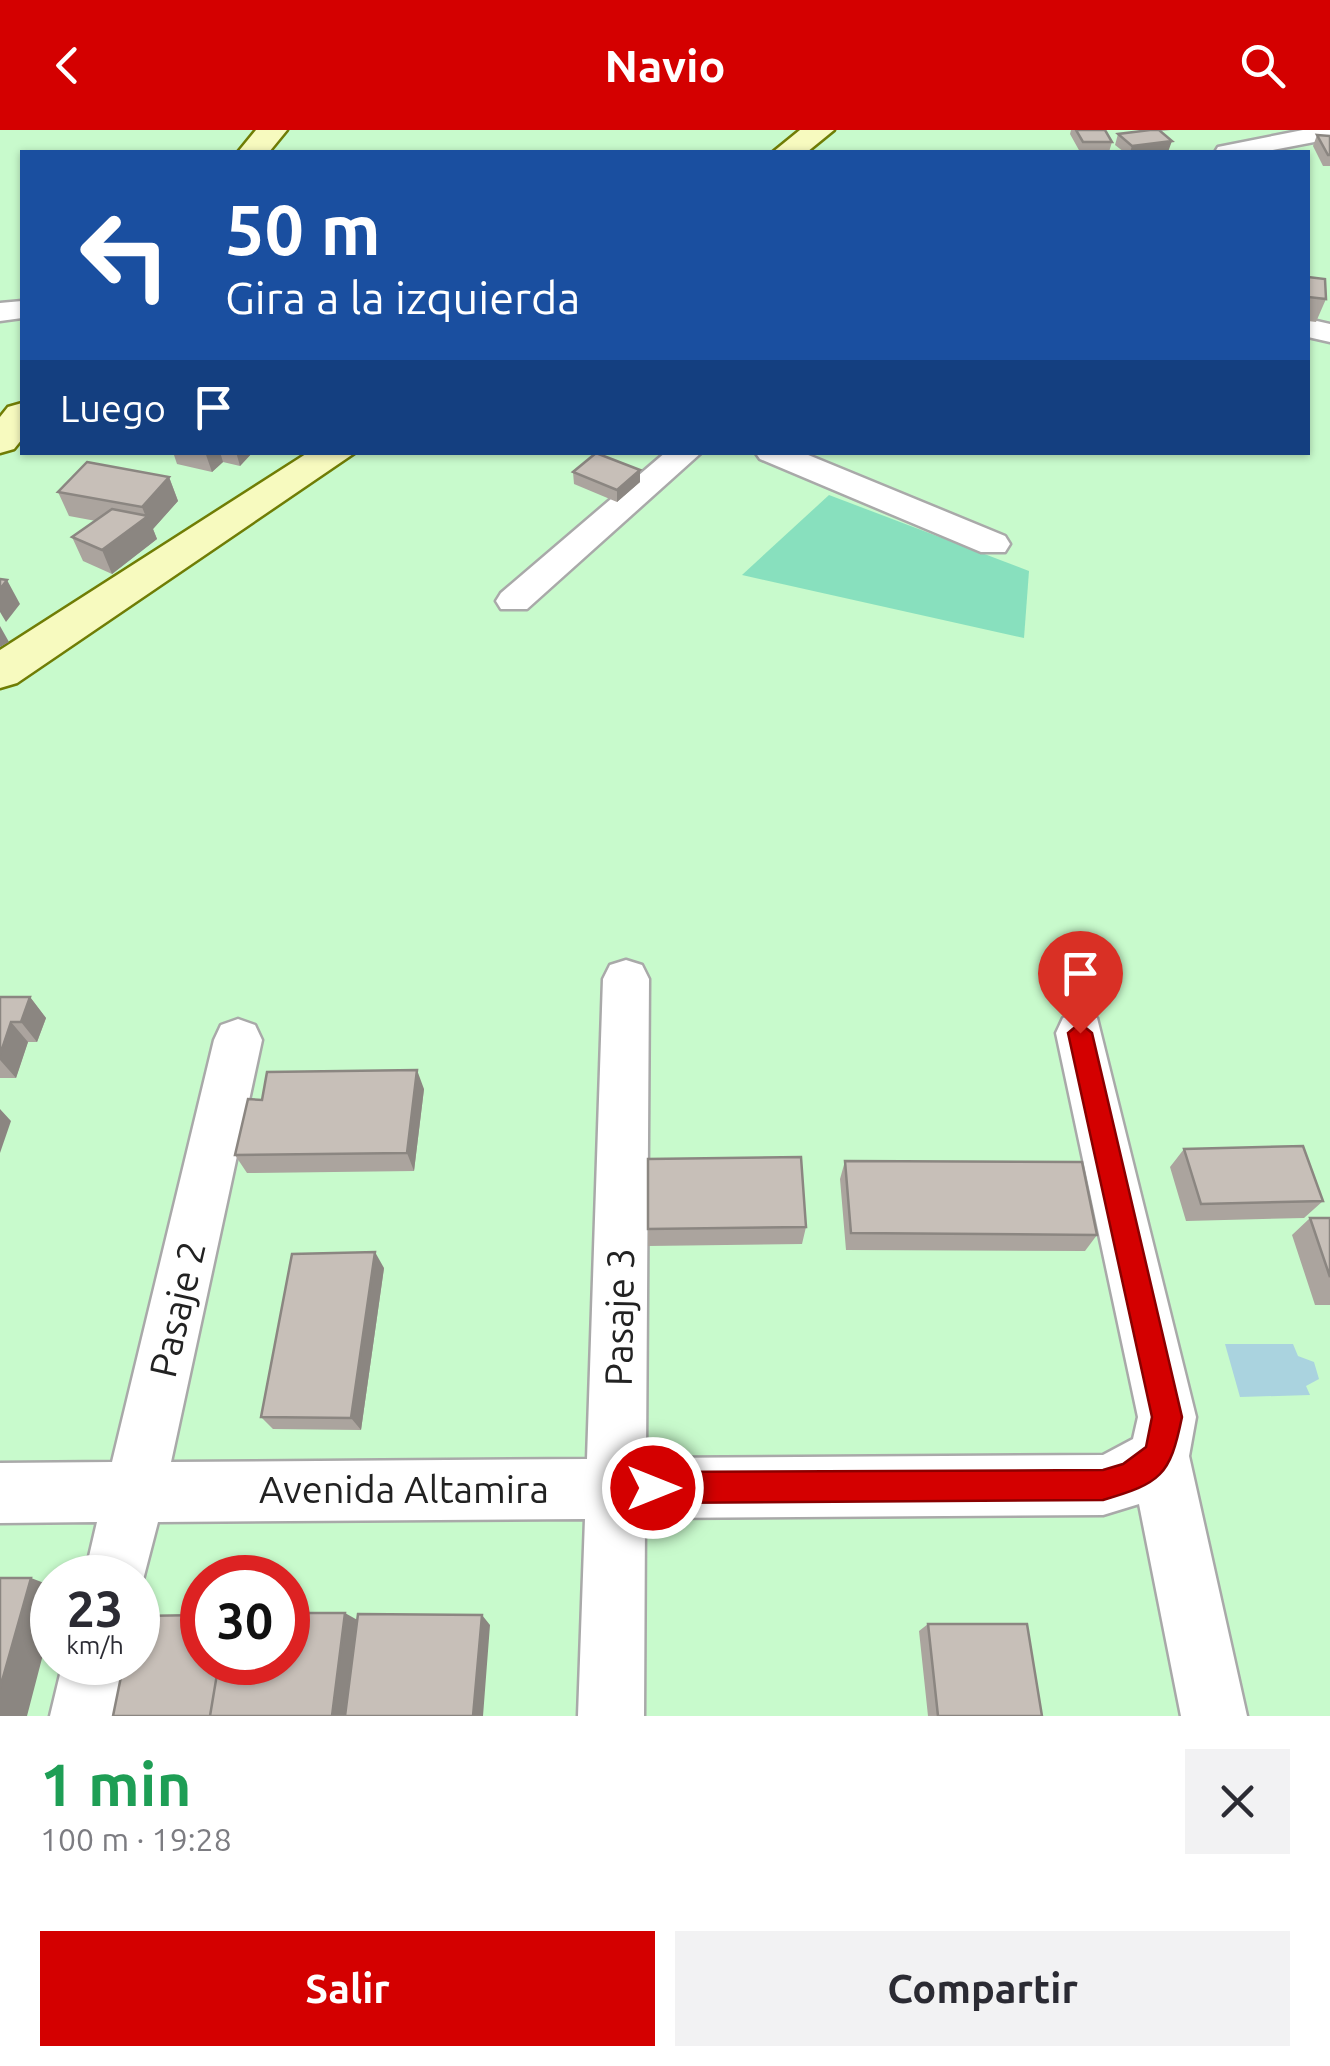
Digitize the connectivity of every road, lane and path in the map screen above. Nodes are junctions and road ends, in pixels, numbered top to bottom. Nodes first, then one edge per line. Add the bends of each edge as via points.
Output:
1 (272, 130) edge
2 (820, 130) edge
3 (1330, 132) edge
4 (255, 150) edge
5 (791, 150) edge
6 (1237, 150) edge
7 (20, 416) edge
8 (0, 441) edge
9 (332, 455) edge
10 (683, 455) edge
11 (778, 455) edge
12 (992, 544) dead end
13 (514, 601) dead end
14 (16, 663) edge
15 (626, 979) dead end
16 (1080, 1033) dead end
17 (238, 1040) dead end
18 (1159, 1456) junction
19 (616, 1488) junction
20 (135, 1491) junction
21 (0, 1493) edge
22 (120, 1555) edge
23 (90, 1685) edge
24 (83, 1716) edge
25 (611, 1716) edge
26 (1214, 1716) edge

1 - 4 street
2 - 5 street
3 - 6 street
7 - 8 street
9 - 14 street
10 - 13 street
11 - 12 street
15 - 19 street, Pasaje 3
16 - 18 street via 1167,1417
17 - 20 street, Pasaje 2
18 - 19 street, Avenida Altamira via 1131,1477 1103,1485
18 - 26 street
19 - 20 street, Avenida Altamira
19 - 25 street, Pasaje 3
20 - 21 street, Avenida Altamira
20 - 22 street, Pasaje 2
23 - 24 street

